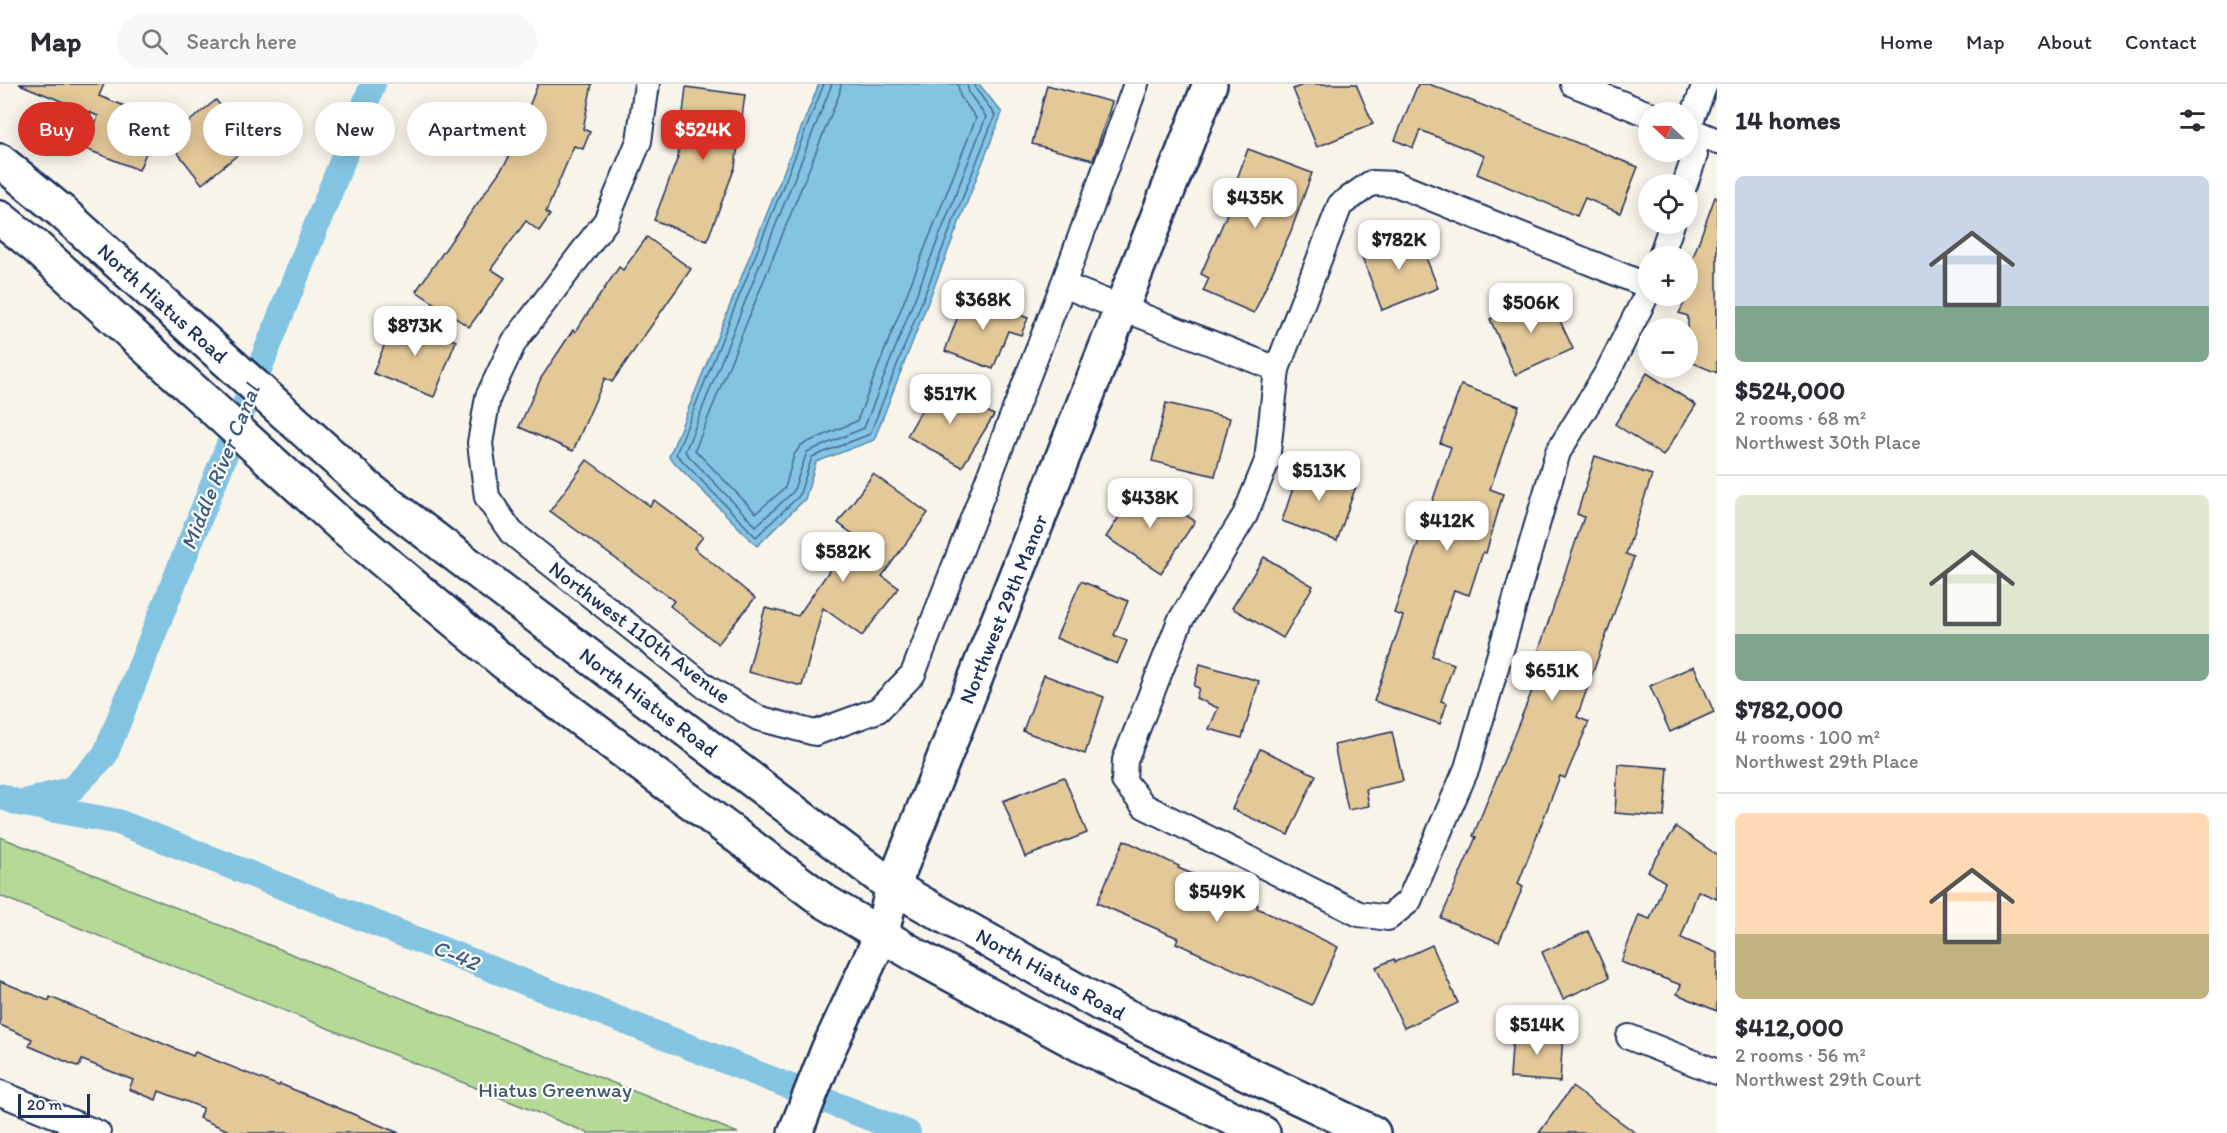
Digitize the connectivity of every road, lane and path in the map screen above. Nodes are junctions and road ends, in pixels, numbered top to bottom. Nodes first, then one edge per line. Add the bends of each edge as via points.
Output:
1 (646, 84) edge
2 (1136, 84) edge
3 (1210, 84) edge
4 (1573, 84) edge
5 (1706, 84) edge
6 (1698, 104) edge
7 (1638, 110) edge
8 (1698, 133) edge
9 (1717, 141) edge
10 (0, 161) edge
11 (0, 219) edge
12 (1638, 282) edge
13 (1063, 285) junction
14 (1641, 306) edge
15 (1123, 307) junction
16 (1277, 369) junction
17 (893, 887) junction
18 (881, 936) junction
19 (1629, 1037) dead end
20 (1717, 1072) edge
21 (0, 1093) edge
22 (98, 1133) edge
23 (795, 1133) edge
24 (1263, 1133) edge
25 (1373, 1133) edge

1 - 13 street, Northwest 110th Avenue via 639,141 606,221 514,342 488,398 480,443 487,497 511,531 706,687 758,718 815,733 878,710 913,674
2 - 13 street
3 - 15 main road, Northwest 29th Manor
4 - 7 street
5 - 6 street
8 - 9 street
10 - 17 main road, North Hiatus Road via 62,212 369,489
11 - 18 main road, North Hiatus Road via 35,246 341,525 506,663 824,901
12 - 16 street via 1396,184 1371,183 1340,205
13 - 15 street
14 - 16 street via 1608,371 1558,452 1467,768 1409,901 1388,918 1359,914 1144,806 1124,781 1125,760 1180,621 1245,515 1267,461
15 - 16 street
15 - 17 main road, Northwest 29th Manor
17 - 18 main road, Northwest 29th Manor
17 - 25 main road, North Hiatus Road via 1101,1004
18 - 23 main road, Northwest 29th Manor
18 - 24 main road, North Hiatus Road via 1081,1045
19 - 20 street
21 - 22 street

